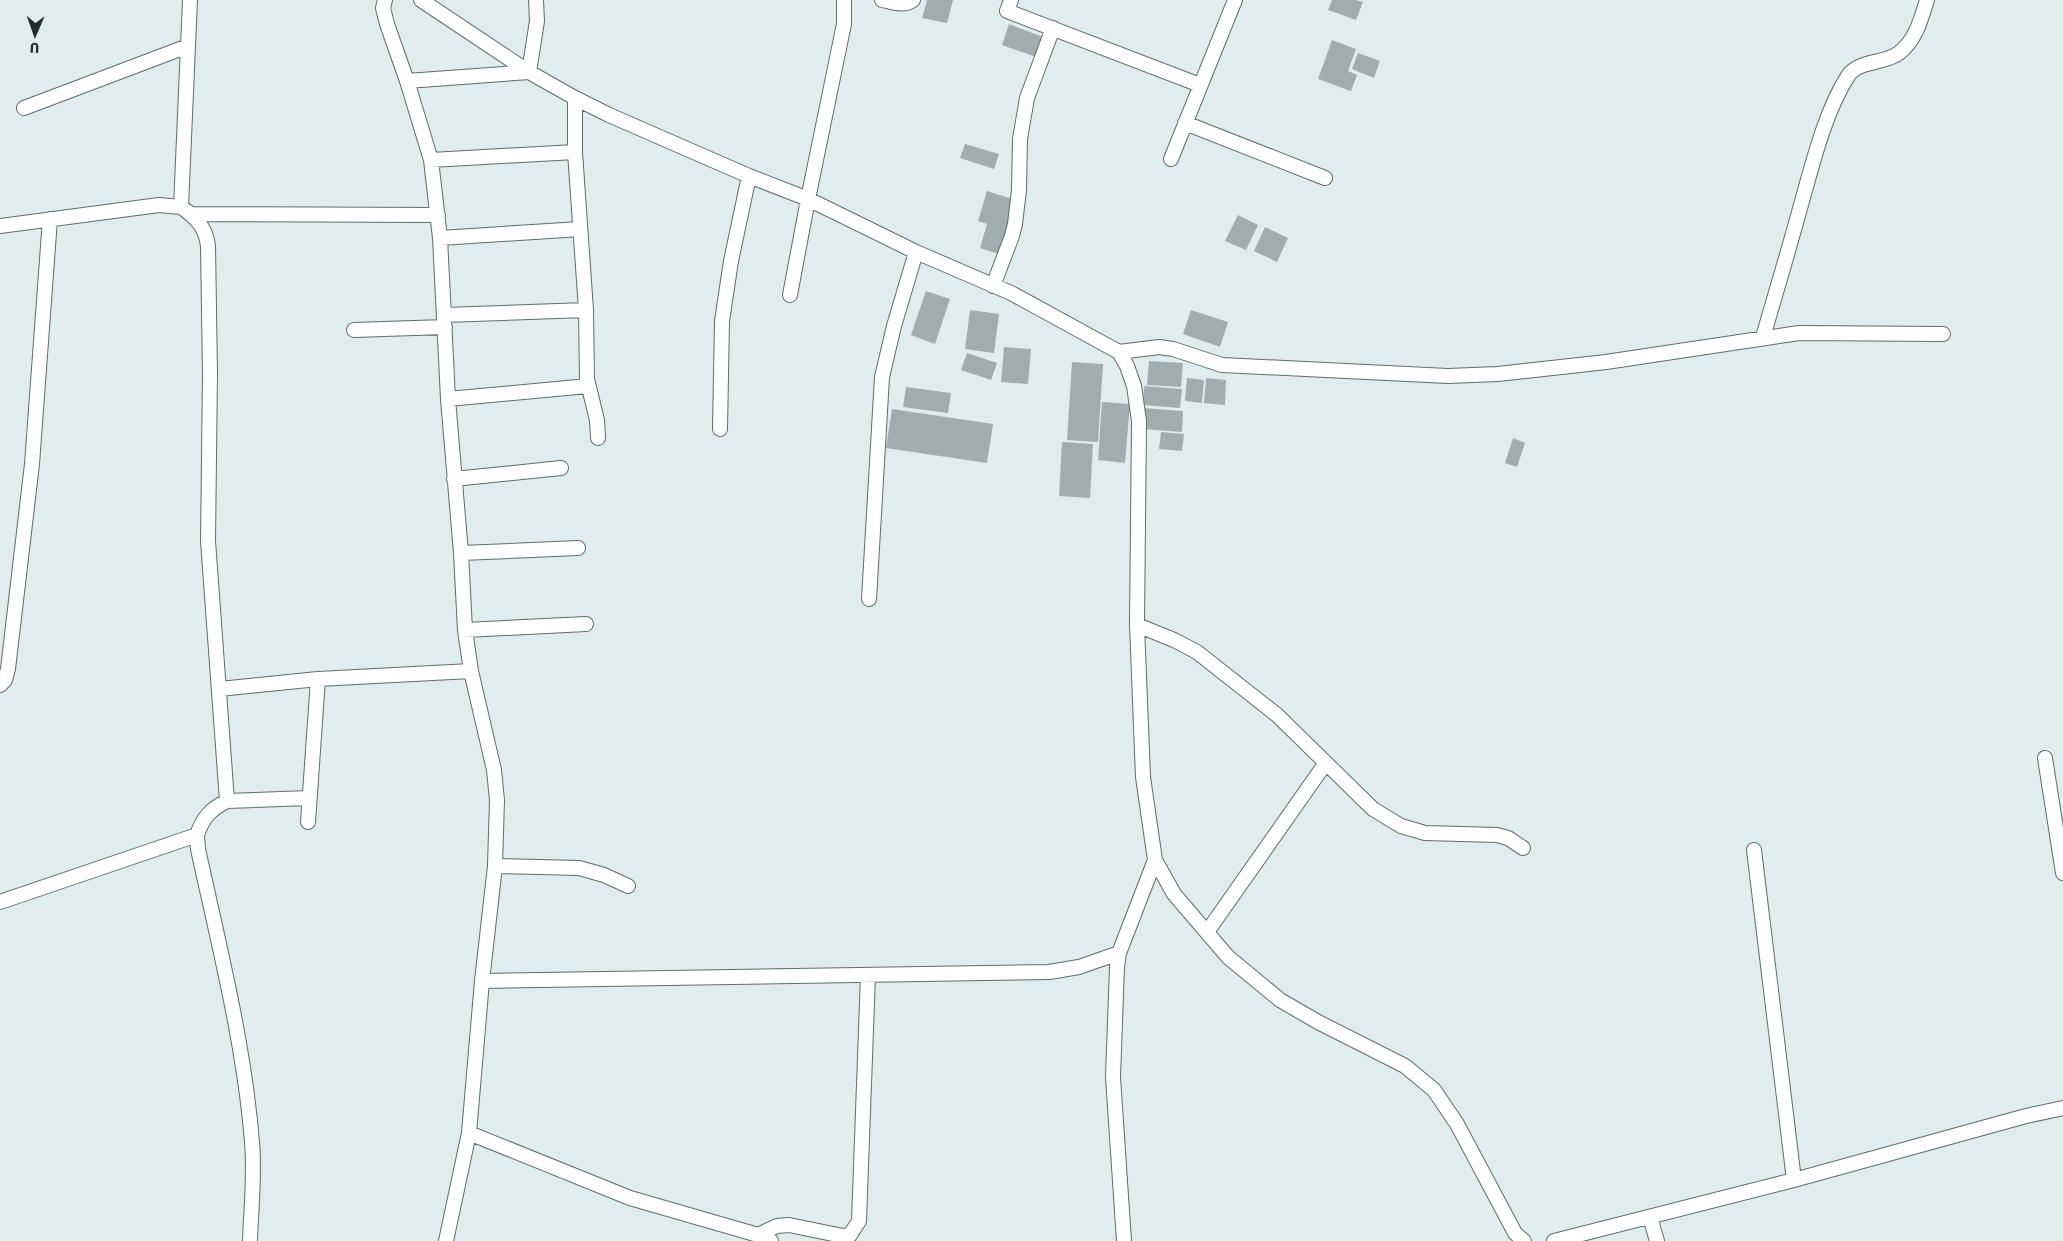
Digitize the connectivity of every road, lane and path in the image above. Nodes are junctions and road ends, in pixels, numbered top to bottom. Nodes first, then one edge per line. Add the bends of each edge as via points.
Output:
1 (190, 0) edge
2 (385, 0) edge
3 (421, 0) edge
4 (536, 0) edge
5 (844, 0) edge
6 (882, 0) edge
7 (913, 0) edge
8 (1011, 0) edge
9 (1234, 0) edge
10 (1927, 0) edge
11 (1053, 28) junction
12 (188, 46) junction
13 (530, 72) junction
14 (407, 81) junction
15 (1200, 85) junction
16 (575, 98) junction
17 (24, 108) dead end
18 (1185, 123) junction
19 (575, 152) junction
20 (1171, 159) dead end
21 (431, 160) junction
22 (749, 176) junction
23 (1325, 178) dead end
24 (808, 199) junction
25 (186, 211) junction
26 (438, 215) junction
27 (50, 219) junction
28 (0, 226) edge
29 (580, 229) junction
30 (440, 238) junction
31 (916, 252) junction
32 (993, 286) junction
33 (790, 295) dead end
34 (586, 310) junction
35 (445, 321) junction
36 (354, 330) dead end
37 (1943, 334) dead end
38 (1764, 337) junction
39 (1119, 352) junction
40 (588, 386) junction
41 (448, 399) junction
42 (720, 430) dead end
43 (598, 438) dead end
44 (561, 468) dead end
45 (454, 479) junction
46 (578, 548) dead end
47 (461, 553) junction
48 (870, 599) dead end
49 (586, 624) dead end
50 (1137, 625) junction
51 (466, 630) junction
52 (471, 671) junction
53 (318, 679) junction
54 (0, 685) edge
55 (220, 689) junction
56 (2045, 758) dead end
57 (1325, 764) junction
58 (309, 798) junction
59 (227, 801) junction
60 (308, 822) dead end
61 (197, 835) junction
62 (1523, 848) dead end
63 (1754, 850) dead end
64 (1155, 860) junction
65 (495, 866) junction
66 (2063, 872) edge
67 (628, 886) dead end
68 (0, 902) edge
69 (1207, 932) junction
70 (1119, 953) junction
71 (868, 975) junction
72 (482, 981) junction
73 (2063, 1108) edge
74 (469, 1133) junction
75 (1794, 1180) junction
76 (1650, 1217) junction
77 (758, 1235) junction
78 (250, 1241) edge
79 (446, 1241) edge
80 (771, 1241) edge
81 (1124, 1241) edge
82 (1524, 1241) edge
83 (1554, 1241) edge
84 (1657, 1241) edge

1 - 12 street
2 - 14 street via 383,8 387,24
3 - 13 street
4 - 13 street via 537,22
5 - 24 street via 844,24
6 - 7 street via 901,4
8 - 11 street via 1007,11
9 - 15 street
10 - 38 street via 1917,30 1898,54 1858,68 1848,75 1816,153
11 - 15 street
11 - 32 street via 1027,98 1020,139 1015,224
12 - 17 street
12 - 25 street
13 - 14 street
13 - 16 street
14 - 21 street
15 - 18 street
16 - 19 street
16 - 22 street
18 - 20 street
18 - 23 street
19 - 21 street
19 - 29 street
21 - 26 street
22 - 24 street
22 - 42 street via 722,321
24 - 31 street
24 - 33 street
25 - 26 street
25 - 27 street via 159,205
25 - 55 street via 207,235 208,246 208,541
26 - 30 street
27 - 28 street
27 - 54 street via 30,474 8,669
29 - 30 street
29 - 34 street
30 - 35 street
31 - 32 street
31 - 48 street via 882,377
32 - 39 street
34 - 35 street
34 - 40 street
35 - 36 street
35 - 41 street
37 - 38 street via 1832,332
38 - 39 street via 1606,362 1448,376 1222,365 1159,347
39 - 50 street via 1128,366 1134,386 1139,421
40 - 41 street
40 - 43 street
41 - 45 street
44 - 45 street
45 - 47 street
46 - 47 street
47 - 51 street
49 - 51 street
50 - 57 street via 1197,652 1277,715
50 - 64 street via 1143,777
51 - 52 street
52 - 53 street
52 - 65 street via 494,770 497,800
53 - 55 street
53 - 58 street
55 - 59 street
56 - 66 street
57 - 62 street via 1373,809 1401,826 1425,833 1498,835
57 - 69 street
58 - 59 street
58 - 60 street
59 - 61 street via 205,816
61 - 68 street
61 - 78 street via 244,1070 253,1144
63 - 75 street
64 - 69 street via 1174,894
64 - 70 street
65 - 67 street via 579,868
65 - 72 street
69 - 82 street via 1228,957 1280,1000 1405,1066 1434,1090 1457,1124 1515,1234
70 - 71 street via 1072,969 1049,972
70 - 81 street via 1113,1077
71 - 72 street
71 - 77 street via 859,1221 850,1235 843,1236 789,1226 776,1226
72 - 74 street
73 - 75 street
74 - 77 street via 630,1198
74 - 79 street
75 - 76 street
76 - 83 street
76 - 84 street
77 - 80 street

